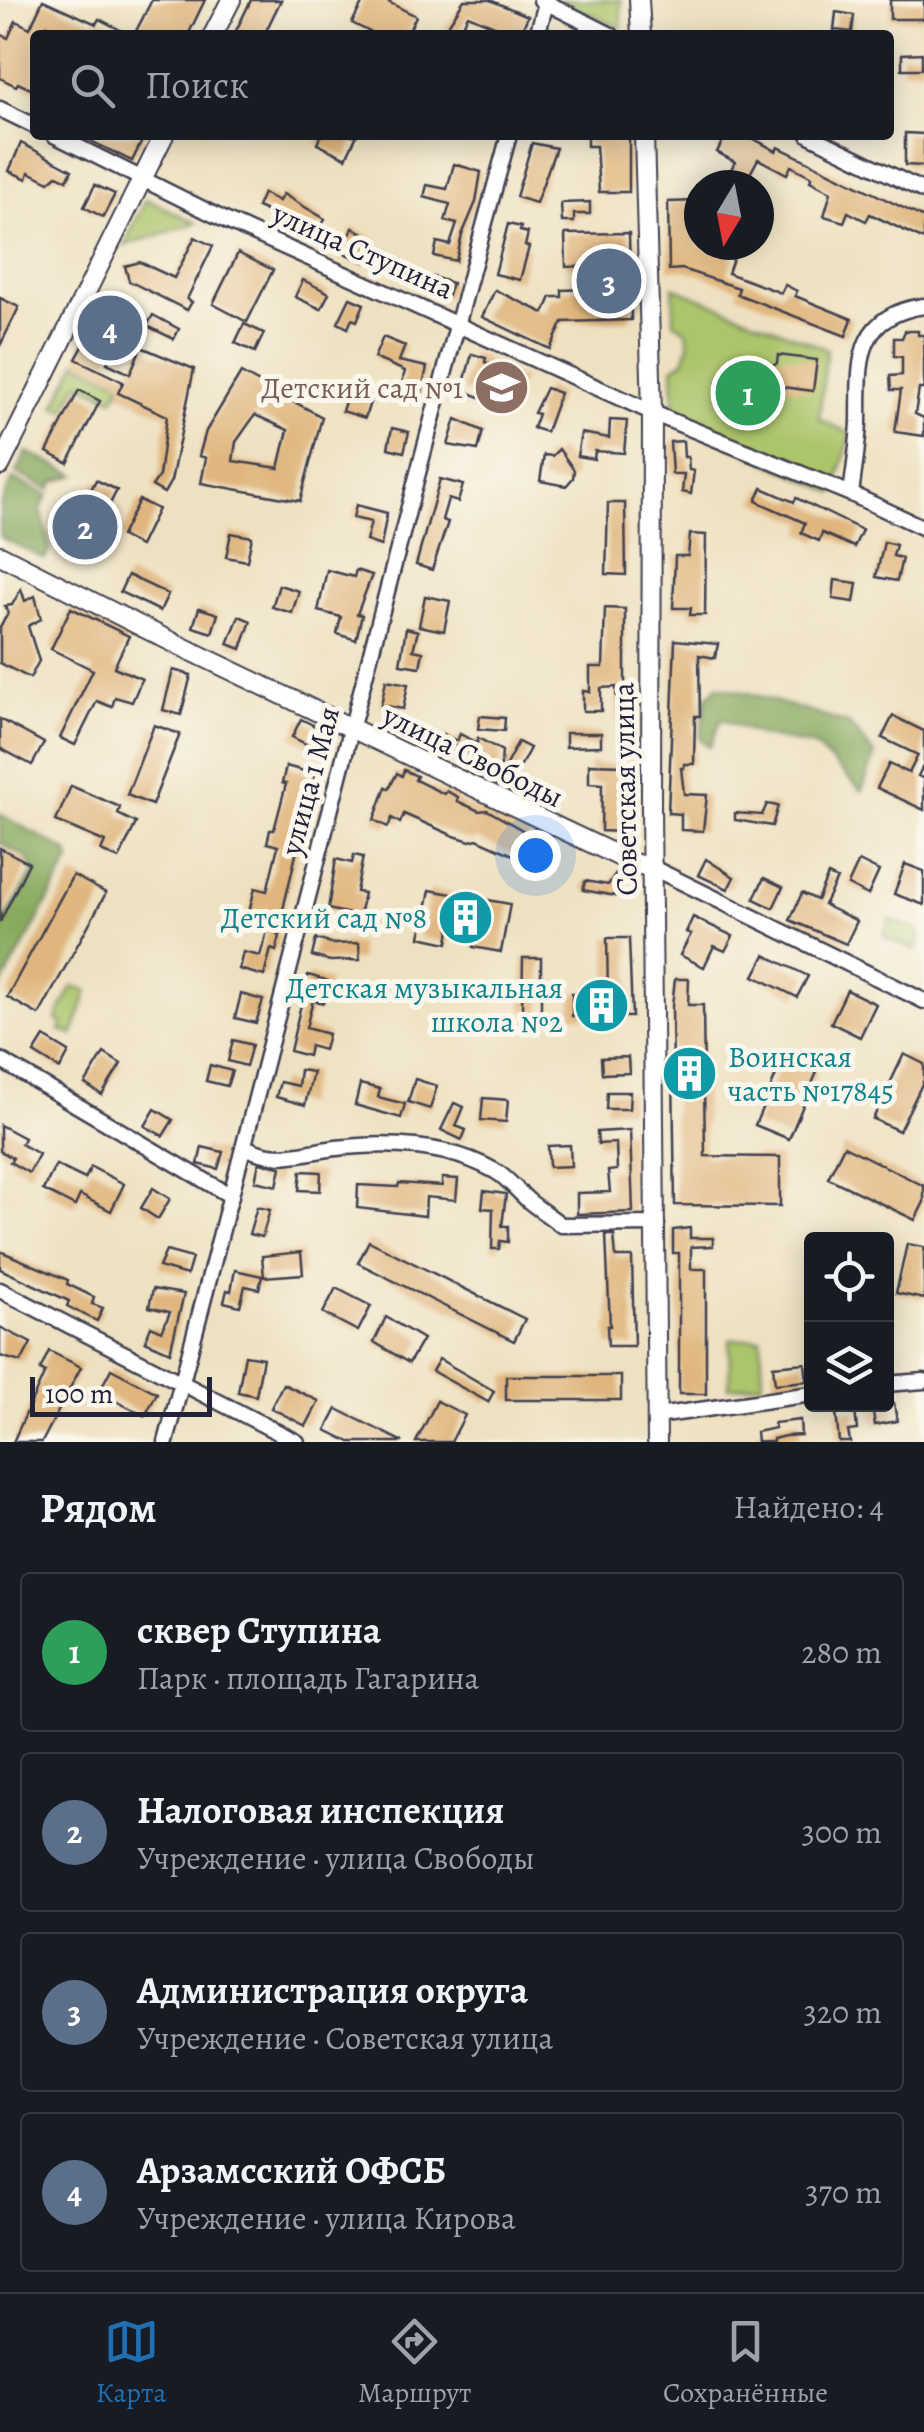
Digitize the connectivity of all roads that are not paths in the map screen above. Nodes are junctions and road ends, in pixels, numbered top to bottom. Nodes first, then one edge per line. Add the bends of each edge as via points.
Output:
1 (230, 0) edge
2 (639, 0) edge
3 (545, 1) edge
4 (215, 30) edge
5 (538, 30) edge
6 (601, 30) edge
7 (641, 30) edge
8 (0, 109) edge
9 (30, 124) edge
10 (64, 140) edge
11 (162, 140) edge
12 (508, 140) edge
13 (644, 140) edge
14 (819, 140) edge
15 (143, 178) junction
16 (924, 191) edge
17 (924, 306) edge
18 (457, 322) junction
19 (652, 412) junction
20 (0, 466) edge
21 (851, 494) junction
22 (924, 528) edge
23 (0, 555) edge
24 (352, 728) junction
25 (653, 868) junction
26 (924, 1000) edge
27 (0, 1060) edge
28 (245, 1147) junction
29 (231, 1196) junction
30 (656, 1224) junction
31 (0, 1290) edge
32 (924, 1380) edge
33 (181, 1383) junction
34 (894, 1383) edge
35 (804, 1395) edge
36 (657, 1416) junction
37 (166, 1442) edge
38 (298, 1442) edge
39 (657, 1442) edge

1 - 4 street
2 - 7 street
3 - 5 street
3 - 6 street
8 - 9 street
10 - 15 street, улица Ступина
11 - 15 street
12 - 18 street, улица 1 Мая
13 - 19 street, Советская улица
14 - 16 street
15 - 18 street, улица Ступина
15 - 20 street
17 - 21 street via 890,317 860,354
18 - 19 street, улица Ступина
18 - 24 street, улица 1 Мая
19 - 21 street, улица Ступина
19 - 25 street, Советская улица
21 - 22 street, улица Ступина
23 - 24 street, улица Свободы
24 - 25 street, улица Свободы
24 - 28 street, улица 1 Мая
25 - 26 street, улица Свободы
25 - 30 street, Советская улица
27 - 29 street
28 - 29 street, улица 1 Мая
28 - 30 street via 282,1158 338,1147 425,1148 498,1172 561,1225
29 - 33 street, улица 1 Мая
30 - 36 street, Советская улица
31 - 33 street
32 - 34 street
33 - 37 street, улица 1 Мая
33 - 38 street
35 - 36 street
36 - 39 street, Советская улица

